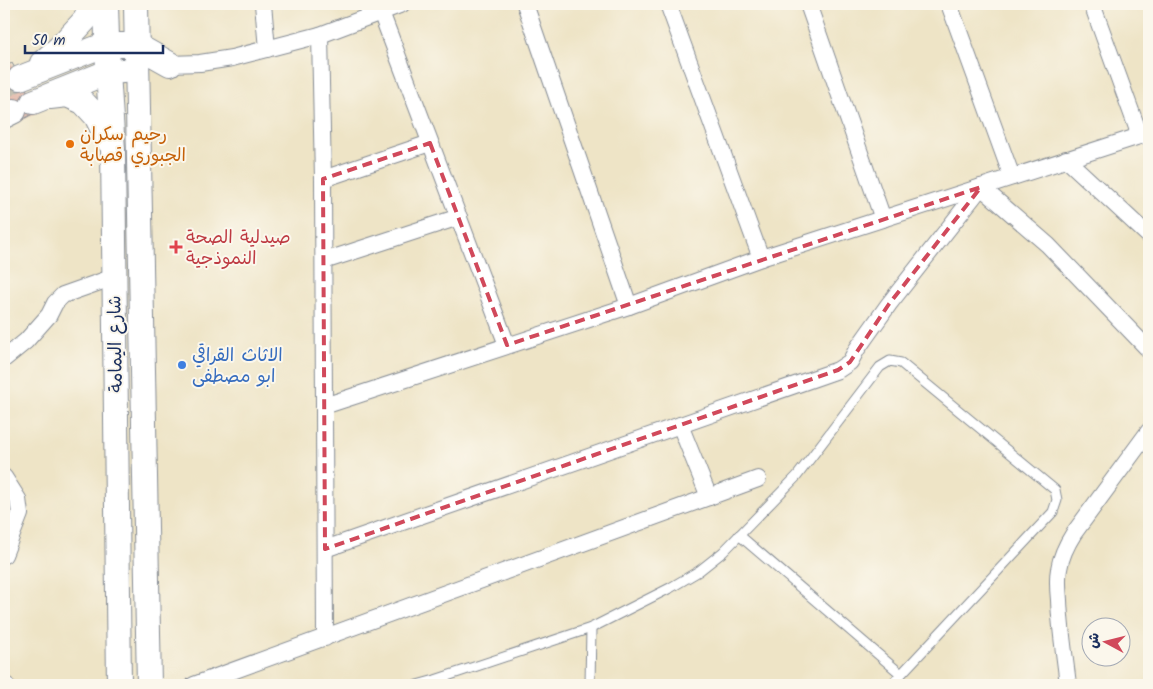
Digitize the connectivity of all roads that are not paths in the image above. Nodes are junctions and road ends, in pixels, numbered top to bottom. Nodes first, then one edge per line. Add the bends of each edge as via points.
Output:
1 (92, 4) edge
2 (106, 4) edge
3 (136, 4) edge
4 (263, 4) edge
5 (402, 4) edge
6 (525, 4) edge
7 (668, 4) edge
8 (808, 4) edge
9 (949, 4) edge
10 (1092, 4) edge
11 (380, 8) edge
12 (320, 35) junction
13 (107, 45) junction
14 (136, 45) junction
15 (267, 48) junction
16 (170, 64) junction
17 (136, 71) junction
18 (108, 72) junction
19 (22, 107) edge
20 (1144, 134) edge
21 (430, 143) junction
22 (113, 150) junction
23 (1066, 159) junction
24 (1012, 177) junction
25 (323, 179) junction
26 (981, 187) junction
27 (458, 218) junction
28 (883, 219) junction
29 (1149, 236) edge
30 (761, 258) junction
31 (324, 261) junction
32 (114, 277) junction
33 (629, 306) junction
34 (507, 346) junction
35 (1149, 350) edge
36 (4, 359) edge
37 (324, 406) junction
38 (680, 425) junction
39 (1149, 430) edge
40 (4, 478) edge
41 (758, 479) dead end
42 (708, 497) junction
43 (739, 535) junction
44 (325, 549) junction
45 (4, 555) edge
46 (591, 628) junction
47 (325, 638) junction
48 (901, 674) junction
49 (119, 685) edge
50 (149, 685) edge
51 (194, 685) edge
52 (417, 685) edge
53 (590, 685) edge
54 (891, 685) edge
55 (1068, 685) edge

1 - 13 main road via 85,20 59,48 25,75
2 - 13 main road, شارع اليمامة
3 - 14 main road, شارع اليمامة
4 - 15 street
5 - 11 street
6 - 33 street
7 - 30 street
8 - 28 street
9 - 24 street
10 - 20 street
11 - 12 street
11 - 21 street
12 - 15 street
12 - 25 street
13 - 14 main road
13 - 18 main road, شارع اليمامة
14 - 16 main road
14 - 17 main road, شارع اليمامة
15 - 16 street via 216,61
16 - 17 main road
17 - 18 main road
17 - 50 main road, شارع اليمامة
18 - 19 main road
18 - 22 main road, شارع اليمامة
19 - 22 main road via 68,94 83,102 96,116
20 - 23 street
21 - 25 street
21 - 27 street
22 - 32 main road, شارع اليمامة
23 - 24 street
23 - 29 street
24 - 26 street
25 - 31 street
26 - 28 street
26 - 35 street via 1048,245
26 - 38 street via 889,304 850,362 838,370
27 - 31 street
27 - 34 street
28 - 30 street
30 - 33 street
31 - 37 street
32 - 36 street via 63,295 26,341
32 - 49 main road, شارع اليمامة
33 - 34 street
34 - 37 street
37 - 44 street
38 - 42 street
38 - 44 street
39 - 55 street via 1074,533 1061,560 1059,604
40 - 45 street via 18,499 20,514
41 - 42 street
42 - 47 street
43 - 46 lane via 698,571
43 - 48 lane
43 - 48 lane via 797,476 880,367 890,361 901,364 1055,490 1057,500 1053,512
44 - 47 street
46 - 52 lane
46 - 53 lane
47 - 51 street
48 - 54 lane

